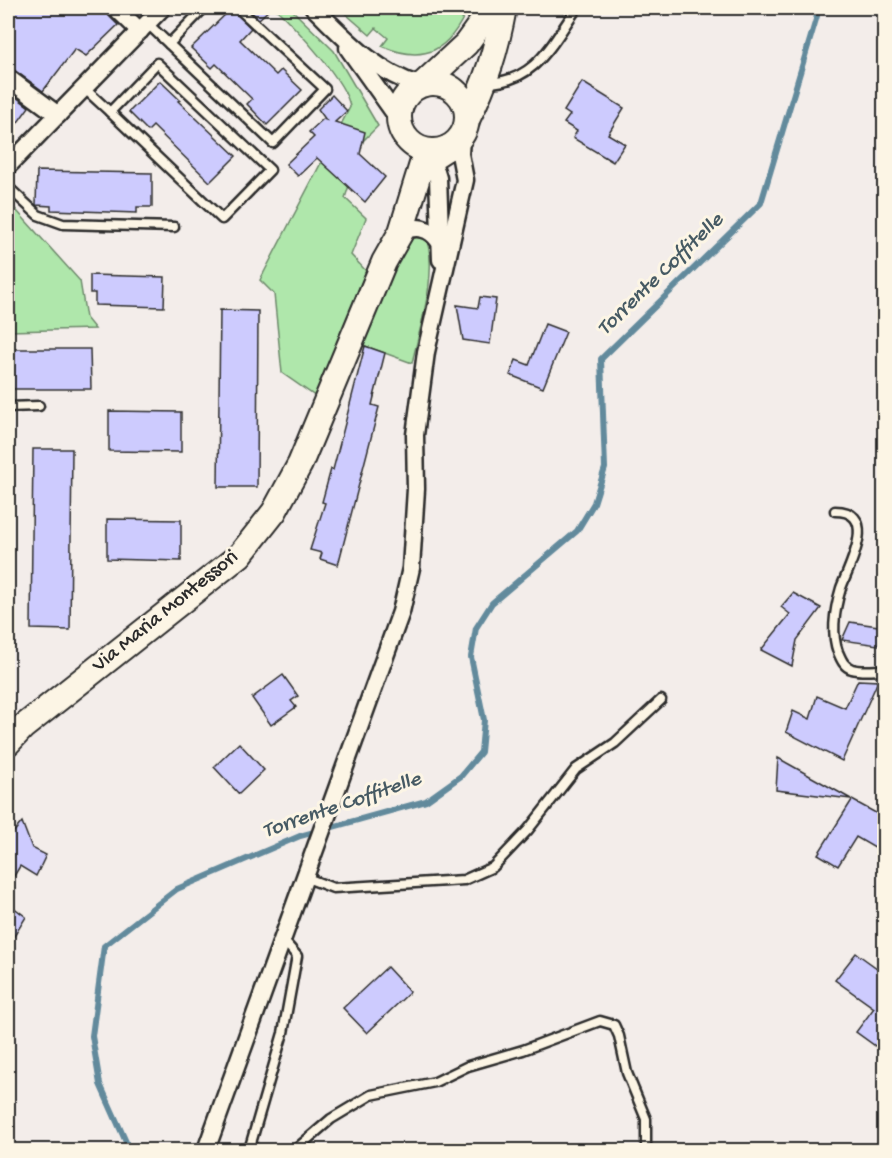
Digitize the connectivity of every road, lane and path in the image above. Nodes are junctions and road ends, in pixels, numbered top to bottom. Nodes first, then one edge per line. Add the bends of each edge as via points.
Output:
1 (116, 8) edge
2 (162, 8) edge
3 (204, 8) edge
4 (238, 8) edge
5 (314, 8) edge
6 (492, 8) edge
7 (504, 8) edge
8 (578, 8) edge
9 (144, 27) junction
10 (339, 32) junction
11 (169, 44) junction
12 (8, 78) edge
13 (486, 83) junction
14 (421, 84) junction
15 (84, 88) junction
16 (110, 112) junction
17 (58, 115) junction
18 (399, 123) junction
19 (445, 142) junction
20 (8, 166) edge
21 (8, 187) edge
22 (174, 227) dead end
23 (401, 232) junction
24 (439, 241) junction
25 (384, 262) junction
26 (442, 279) junction
27 (39, 406) dead end
28 (8, 407) edge
29 (835, 511) dead end
30 (885, 670) edge
31 (661, 700) dead end
32 (8, 743) edge
33 (307, 878) junction
34 (284, 941) junction
35 (206, 1150) edge
36 (249, 1150) edge
37 (294, 1150) edge
38 (646, 1150) edge

1 - 9 street
2 - 9 street
3 - 11 lane
4 - 11 lane via 325,89 273,144
5 - 10 street
6 - 14 street via 466,44
7 - 13 street
8 - 13 lane via 538,63 504,82
9 - 11 lane
9 - 15 street
10 - 14 street via 378,68 400,80
10 - 18 street
12 - 17 street
13 - 19 street
14 - 18 street via 403,99
14 - 19 street via 440,83 454,90 464,102
15 - 16 lane
15 - 17 street
16 - 16 lane via 222,219 270,170 157,63
17 - 20 street
18 - 19 street via 405,138
18 - 25 street via 404,186
19 - 23 street via 422,164
19 - 24 street via 438,177
19 - 26 street via 460,154 465,180
21 - 22 lane via 38,215 63,224
23 - 24 street via 411,227 423,228
23 - 25 street
24 - 26 street
25 - 32 street, Via Maria Montessori via 300,464 274,512 240,555
26 - 33 street via 426,352 415,435 411,568 401,612
27 - 28 lane
29 - 30 lane via 855,515 858,524 853,561 836,611 834,638 841,661 851,669
31 - 33 lane via 615,743 576,769 493,867 464,880 333,888
33 - 34 street
34 - 35 street
34 - 36 lane via 297,956 283,1033
37 - 38 lane via 331,1119 371,1095 435,1082 468,1066 600,1021 614,1025 619,1036 627,1073 646,1119

